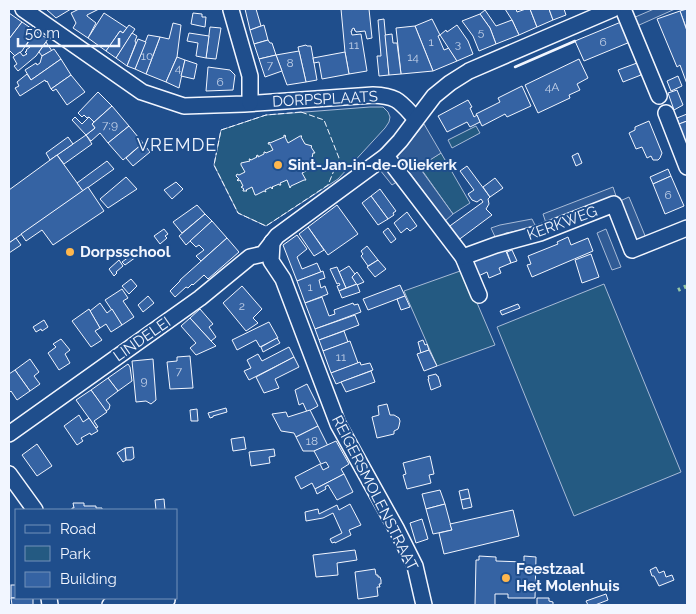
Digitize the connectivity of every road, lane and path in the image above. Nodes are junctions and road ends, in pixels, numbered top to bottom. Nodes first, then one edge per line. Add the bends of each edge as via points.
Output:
1 (23, 9) edge
2 (613, 9) edge
3 (623, 9) edge
4 (231, 10) edge
5 (659, 96) dead end
6 (250, 103) junction
7 (666, 113) dead end
8 (416, 120) junction
9 (386, 156) junction
10 (687, 167) edge
11 (687, 228) edge
12 (272, 242) junction
13 (463, 257) junction
14 (478, 295) dead end
15 (9, 434) edge
16 (9, 474) edge
17 (34, 509) edge
18 (167, 600) dead end
19 (110, 605) edge
20 (424, 605) edge

1 - 6 street, DORPSPLAATS via 142,92 184,106
2 - 8 street via 469,70 434,96
3 - 5 street
4 - 6 street via 250,76
6 - 8 street, DORPSPLAATS via 388,96 401,103
7 - 10 street
8 - 9 street
9 - 12 street
9 - 13 street
11 - 13 street, KERKWEG via 632,250 614,204 540,233
12 - 15 street, LINDELEI via 263,254 250,257 200,298
12 - 20 street, REIGERSMOLENSTRAAT via 271,261 283,280 338,424 415,566
13 - 14 street
16 - 17 street
18 - 19 street

